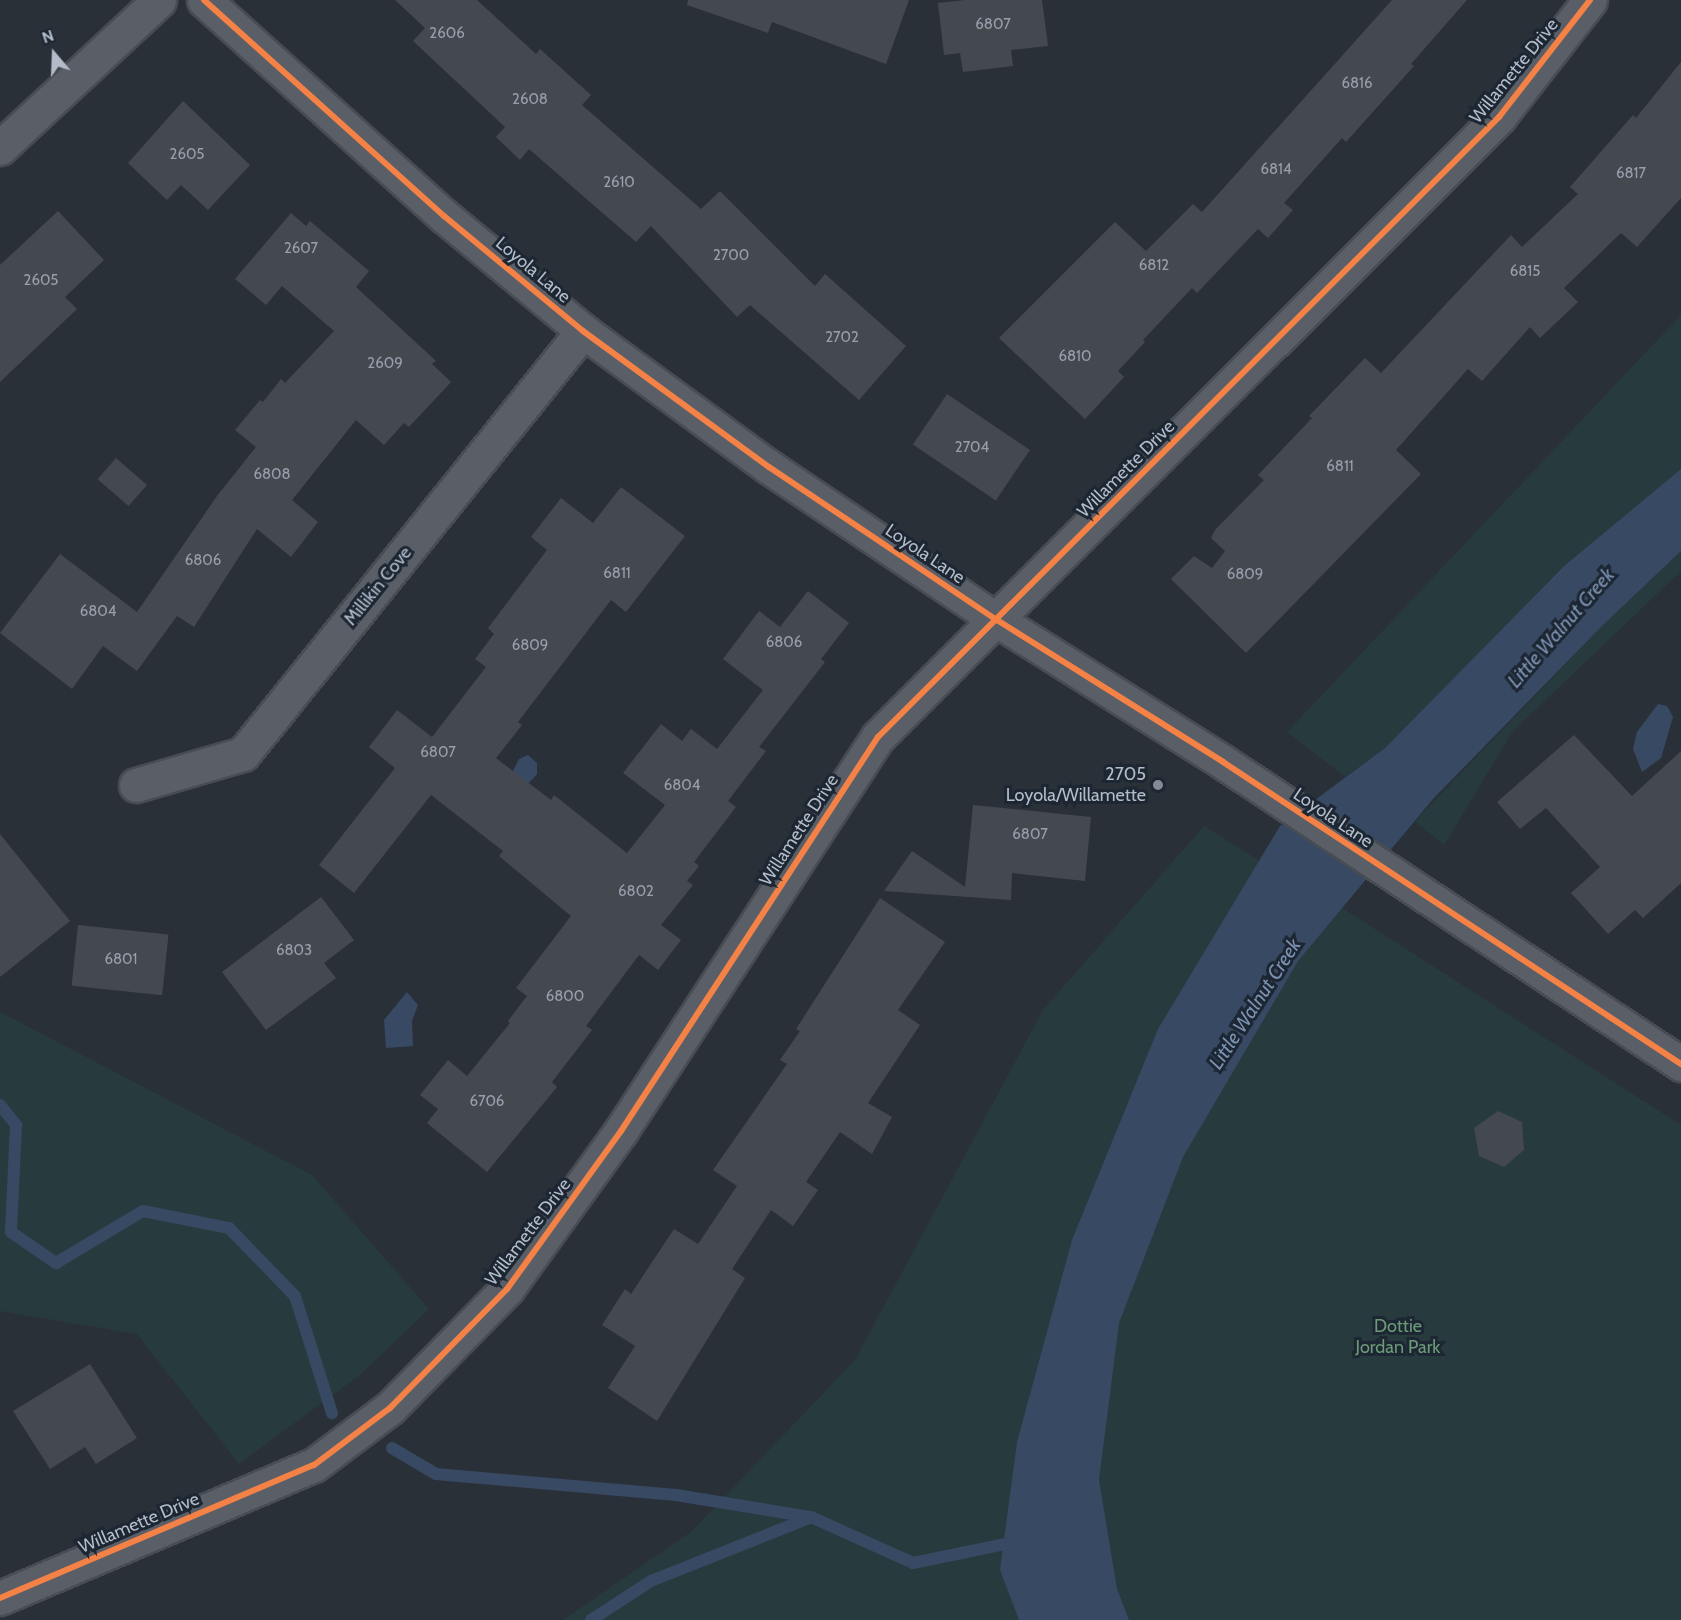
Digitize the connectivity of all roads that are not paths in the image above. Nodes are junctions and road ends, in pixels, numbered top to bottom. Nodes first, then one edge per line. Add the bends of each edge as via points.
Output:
1 (159, 0) edge
2 (204, 0) edge
3 (1590, 0) edge
4 (0, 148) edge
5 (583, 331) junction
6 (997, 620) junction
7 (136, 784) dead end
8 (1676, 1052) edge
9 (0, 1598) edge

1 - 4 street
2 - 5 street, Loyola Lane via 444,216
3 - 6 street, Willamette Drive via 1499,117
5 - 6 street, Loyola Lane via 769,467
5 - 7 street, Millikin Cove via 243,754
6 - 8 street, Loyola Lane via 1223,762 1424,896
6 - 9 street, Willamette Drive via 953,658 878,737 621,1131 507,1289 390,1408 314,1465

